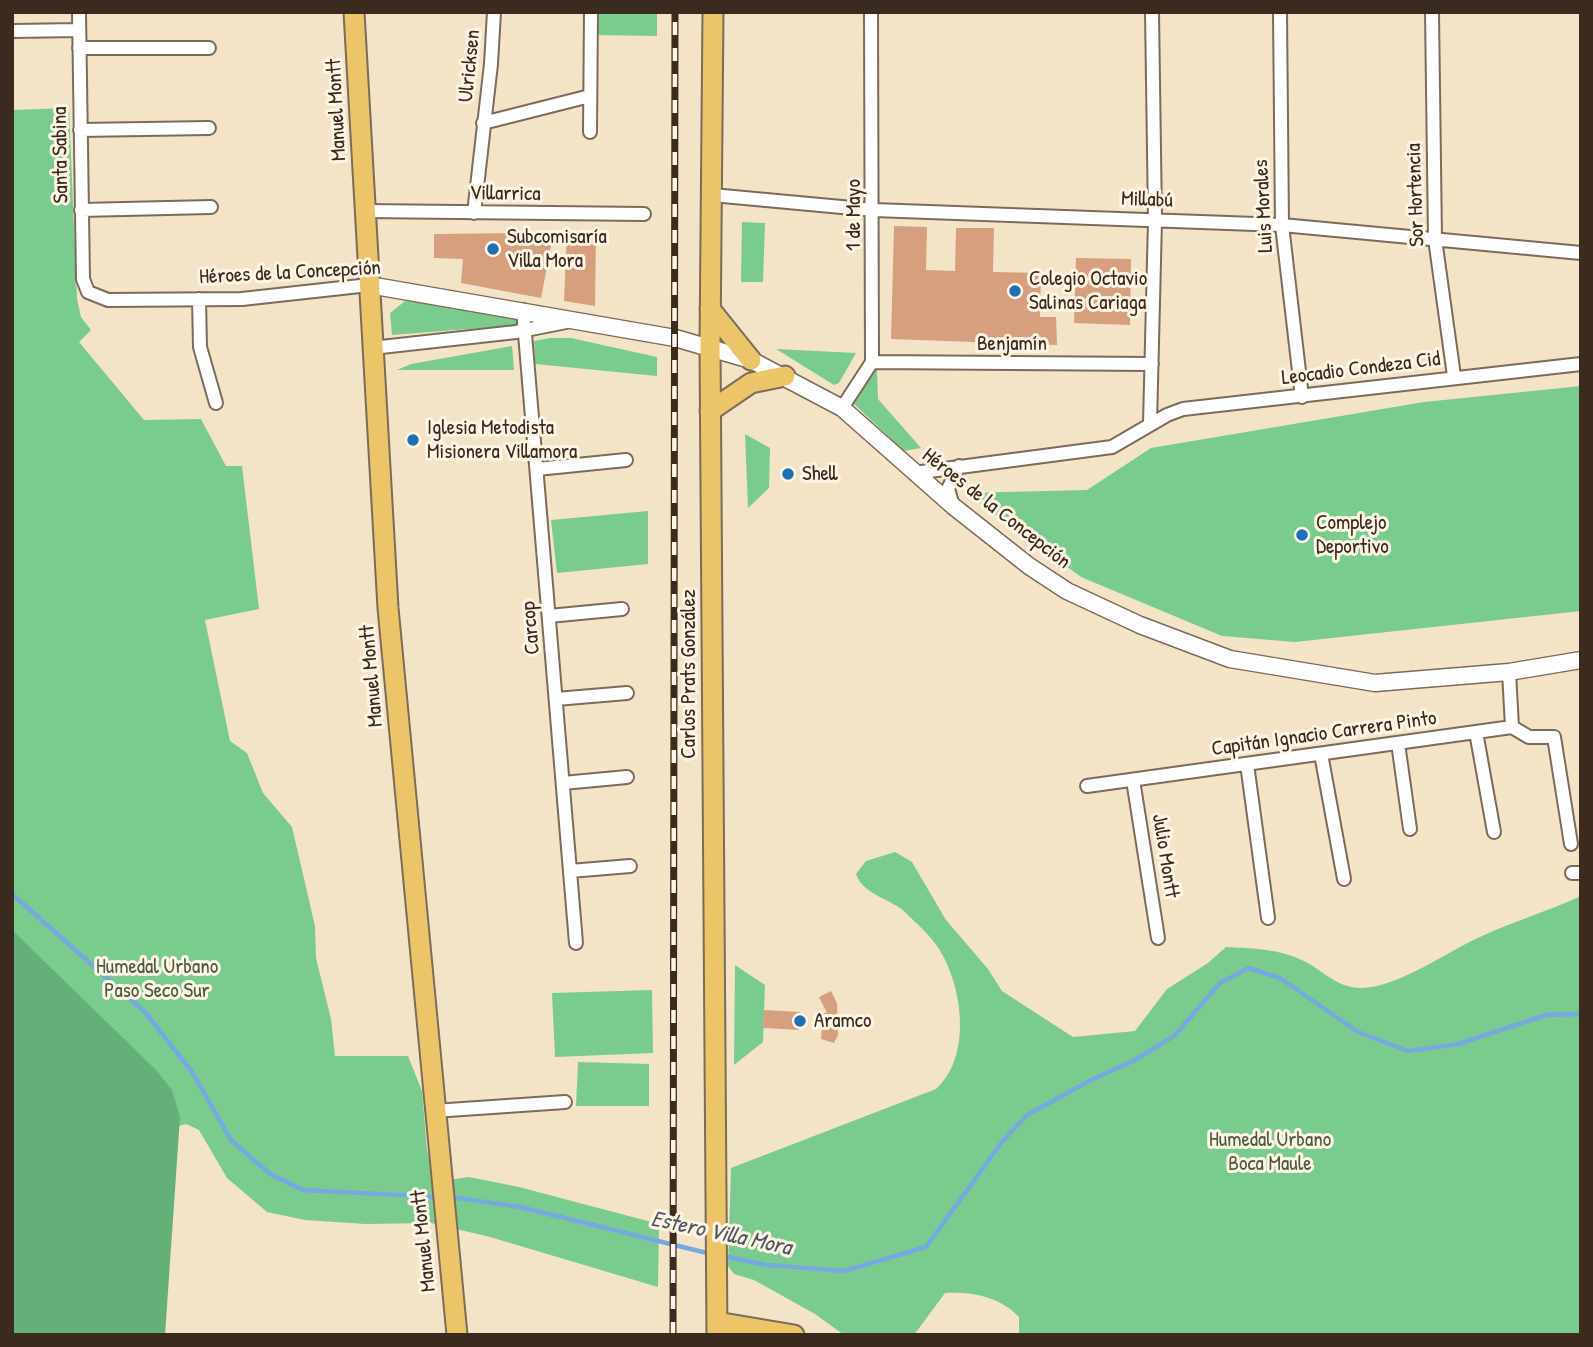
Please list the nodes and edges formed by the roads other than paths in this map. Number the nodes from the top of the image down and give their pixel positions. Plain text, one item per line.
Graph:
1 (79, 12) edge
2 (354, 12) edge
3 (494, 12) edge
4 (591, 12) edge
5 (713, 12) edge
6 (872, 12) edge
7 (1152, 12) edge
8 (1280, 12) edge
9 (1432, 12) edge
10 (79, 30) junction
11 (12, 32) edge
12 (79, 48) junction
13 (209, 48) dead end
14 (590, 96) junction
15 (483, 123) junction
16 (209, 128) dead end
17 (80, 130) junction
18 (590, 132) dead end
19 (712, 195) junction
20 (211, 207) dead end
21 (81, 210) junction
22 (874, 210) junction
23 (365, 211) junction
24 (474, 213) junction
25 (644, 214) dead end
26 (1155, 220) junction
27 (1282, 225) junction
28 (1435, 239) junction
29 (1581, 253) edge
30 (369, 285) junction
31 (92, 295) joint
32 (199, 299) junction
33 (710, 309) junction
34 (523, 310) junction
35 (573, 320) junction
36 (526, 330) junction
37 (709, 346) junction
38 (372, 348) junction
39 (751, 360) junction
40 (872, 362) junction
41 (1581, 364) edge
42 (1152, 365) junction
43 (785, 376) junction
44 (1454, 376) junction
45 (1302, 397) junction
46 (216, 403) dead end
47 (842, 408) junction
48 (710, 411) junction
49 (1150, 424) junction
50 (626, 460) dead end
51 (959, 466) junction
52 (537, 469) junction
53 (914, 473) junction
54 (953, 506) junction
55 (622, 609) dead end
56 (549, 615) junction
57 (1581, 660) edge
58 (1509, 672) junction
59 (626, 693) dead end
60 (556, 699) junction
61 (1512, 727) junction
62 (1476, 732) junction
63 (1398, 743) junction
64 (1321, 754) junction
65 (1247, 764) junction
66 (627, 777) dead end
67 (1133, 780) junction
68 (563, 783) junction
69 (1087, 786) dead end
70 (1410, 829) dead end
71 (1494, 832) dead end
72 (1571, 844) dead end
73 (630, 866) dead end
74 (570, 871) junction
75 (1344, 879) dead end
76 (1268, 918) dead end
77 (1158, 938) dead end
78 (576, 943) dead end
79 (565, 1102) dead end
80 (435, 1111) junction
81 (717, 1328) edge
82 (457, 1335) edge
83 (794, 1335) edge

1 - 10 street, Santa Sabina
2 - 23 main road, Manuel Montt
3 - 15 street, Ulricksen
4 - 14 street
5 - 19 main road, Carlos Prats González
6 - 22 street, 1 de Mayo
7 - 26 street
8 - 27 street, Luis Morales
9 - 28 street, Sor Hortencia
10 - 11 street
10 - 12 street, Santa Sabina
12 - 13 street
12 - 17 street, Santa Sabina
14 - 15 street, Ulricksen
14 - 18 street
15 - 24 street, Ulricksen
16 - 17 street
17 - 21 street, Santa Sabina
19 - 22 street, Millabú
19 - 33 main road, Carlos Prats González
20 - 21 street
21 - 31 street, Santa Sabina
22 - 26 street, Millabú
22 - 40 street, 1 de Mayo
23 - 24 street, Villarrica
23 - 30 main road, Manuel Montt
24 - 25 street, Villarrica
26 - 27 street, Millabú
26 - 42 street
27 - 28 street, Millabú
27 - 45 street, Luis Morales
28 - 29 street, Millabú
28 - 44 street, Sor Hortencia
30 - 32 street, Héroes de la Concepción
30 - 34 street, Héroes de la Concepción
30 - 38 main road, Manuel Montt
31 - 32 street, Héroes de la Concepción
32 - 46 street
33 - 37 main road, Carlos Prats González
33 - 39 main road
34 - 35 street, Héroes de la Concepción
34 - 36 street, Carcop
35 - 36 street, Héroes de la Concepción
35 - 37 street, Héroes de la Concepción
36 - 38 street, Héroes de la Concepción
36 - 52 street, Carcop
37 - 39 street, Héroes de la Concepción
37 - 48 main road, Carlos Prats González
38 - 80 main road, Manuel Montt
39 - 43 street, Héroes de la Concepción
40 - 42 street, Benjamín
40 - 47 street
41 - 44 street, Leocadio Condeza Cid
42 - 49 street
43 - 47 street, Héroes de la Concepción
43 - 48 main road
44 - 45 street, Leocadio Condeza Cid
45 - 49 street, Leocadio Condeza Cid
47 - 53 street, Héroes de la Concepción
48 - 81 main road, Carlos Prats González
49 - 51 street, Leocadio Condeza Cid
50 - 52 street
51 - 53 street, Leocadio Condeza Cid
51 - 54 street
52 - 56 street, Carcop
53 - 54 street, Héroes de la Concepción
54 - 58 street, Héroes de la Concepción
55 - 56 street
56 - 60 street, Carcop
57 - 58 street, Héroes de la Concepción
58 - 61 street
59 - 60 street
60 - 68 street, Carcop
61 - 62 street, Capitán Ignacio Carrera Pinto
61 - 72 street
62 - 63 street, Capitán Ignacio Carrera Pinto
62 - 71 street
63 - 64 street, Capitán Ignacio Carrera Pinto
63 - 70 street
64 - 65 street, Capitán Ignacio Carrera Pinto
64 - 75 street
65 - 67 street, Capitán Ignacio Carrera Pinto
65 - 76 street
66 - 68 street
67 - 69 street, Capitán Ignacio Carrera Pinto
67 - 77 street, Julio Montt
68 - 74 street, Carcop
73 - 74 street
74 - 78 street, Carcop
79 - 80 street
80 - 82 main road, Manuel Montt
81 - 83 main road

